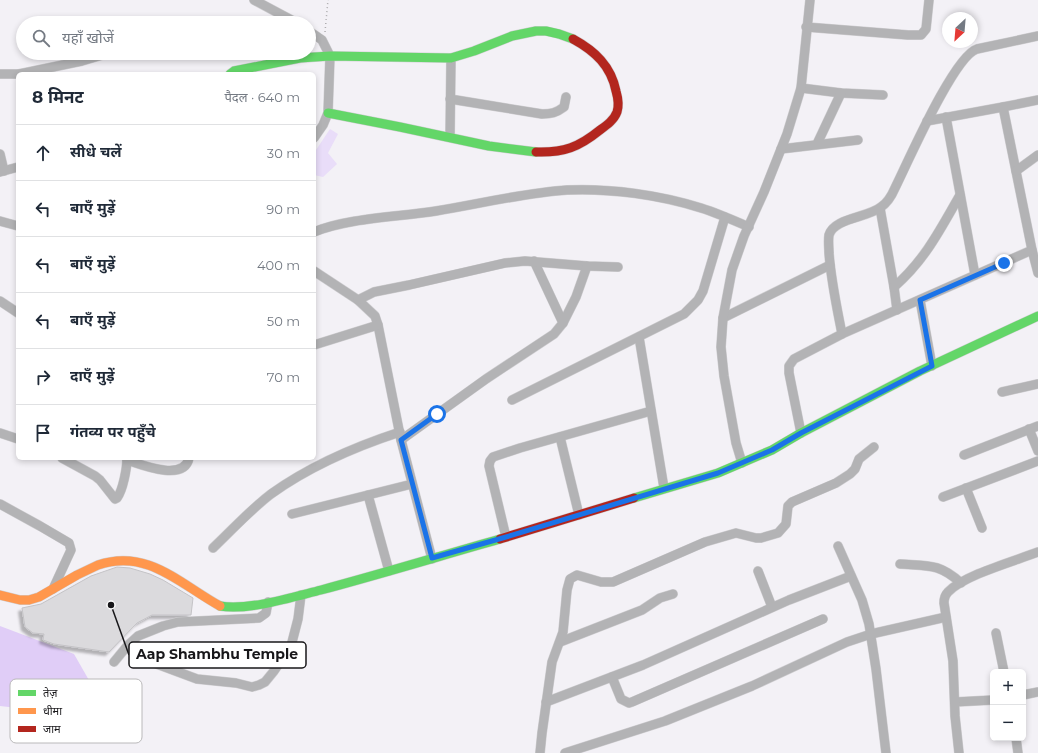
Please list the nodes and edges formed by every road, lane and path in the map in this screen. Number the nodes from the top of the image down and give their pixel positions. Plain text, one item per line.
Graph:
1 (254, 0) edge
2 (328, 0) edge
3 (810, 0) edge
4 (928, 0) edge
5 (284, 16) edge
6 (806, 27) junction
7 (316, 36) edge
8 (1038, 36) edge
9 (316, 38) edge
10 (330, 56) junction
11 (316, 57) edge
12 (451, 58) junction
13 (90, 60) edge
14 (291, 60) edge
15 (64, 70) edge
16 (41, 72) edge
17 (237, 72) edge
18 (0, 74) edge
19 (16, 74) edge
20 (801, 88) junction
21 (840, 93) junction
22 (883, 95) dead end
23 (566, 98) dead end
24 (450, 99) junction
25 (1038, 100) edge
26 (1003, 108) junction
27 (328, 113) junction
28 (946, 117) junction
29 (927, 121) junction
30 (316, 135) edge
31 (450, 137) junction
32 (858, 140) dead end
33 (817, 144) junction
34 (781, 148) junction
35 (0, 154) edge
36 (1038, 155) edge
37 (16, 168) edge
38 (2, 171) edge
39 (1016, 171) junction
40 (960, 195) junction
41 (880, 208) junction
42 (725, 217) junction
43 (0, 221) edge
44 (16, 225) edge
45 (749, 227) junction
46 (316, 231) edge
47 (1032, 250) junction
48 (534, 261) junction
49 (830, 265) junction
50 (587, 266) junction
51 (618, 267) dead end
52 (316, 272) edge
53 (1038, 273) edge
54 (976, 275) junction
55 (894, 287) junction
56 (358, 300) junction
57 (920, 300) junction
58 (0, 301) edge
59 (897, 310) junction
60 (16, 312) edge
61 (1038, 316) edge
62 (723, 318) junction
63 (563, 323) junction
64 (378, 325) junction
65 (842, 334) junction
66 (639, 337) junction
67 (316, 344) edge
68 (932, 366) junction
69 (1038, 384) edge
70 (1002, 392) dead end
71 (512, 400) dead end
72 (651, 411) junction
73 (1034, 427) edge
74 (0, 433) edge
75 (801, 433) junction
76 (400, 436) junction
77 (560, 437) junction
78 (16, 438) edge
79 (874, 447) dead end
80 (1038, 451) edge
81 (964, 456) dead end
82 (66, 460) edge
83 (127, 460) edge
84 (130, 460) edge
85 (189, 460) edge
86 (1038, 461) edge
87 (742, 463) junction
88 (412, 484) junction
89 (664, 488) junction
90 (966, 488) junction
91 (368, 495) junction
92 (943, 497) dead end
93 (0, 504) edge
94 (292, 514) dead end
95 (579, 515) junction
96 (982, 528) dead end
97 (506, 537) junction
98 (838, 546) dead end
99 (214, 548) dead end
100 (1038, 552) edge
101 (432, 558) junction
102 (900, 564) dead end
103 (389, 571) junction
104 (758, 571) dead end
105 (851, 576) junction
106 (962, 583) junction
107 (53, 589) junction
108 (673, 594) dead end
109 (0, 595) edge
110 (301, 595) junction
111 (268, 602) junction
112 (772, 607) junction
113 (946, 617) junction
114 (823, 619) dead end
115 (996, 633) dead end
116 (871, 634) junction
117 (560, 642) junction
118 (138, 657) dead end
119 (114, 662) dead end
120 (1003, 669) edge
121 (612, 677) junction
122 (1038, 692) edge
123 (1026, 694) edge
124 (990, 700) edge
125 (546, 702) junction
126 (955, 702) junction
127 (1016, 741) edge
128 (540, 753) edge
129 (565, 753) edge
130 (886, 753) edge
131 (959, 753) edge
132 (1018, 753) edge

1 - 5 street
2 - 7 path
3 - 6 street
4 - 6 street
6 - 20 street
8 - 29 street
9 - 10 street
10 - 11 street
10 - 12 street
10 - 27 street
12 - 24 street
12 - 31 street
13 - 15 street
14 - 17 street
15 - 16 street
18 - 19 street
20 - 21 street
20 - 34 street
21 - 22 street
21 - 33 street
23 - 24 street
24 - 31 street
25 - 26 street
26 - 28 street
26 - 39 street
27 - 30 street
27 - 31 street
28 - 29 street
28 - 40 street
29 - 41 street
32 - 33 street
33 - 34 street
34 - 45 street
35 - 38 street
36 - 39 street
37 - 38 street
39 - 47 street
40 - 54 street
40 - 55 street
41 - 49 street
41 - 55 street
42 - 45 street
42 - 46 street
42 - 66 street
43 - 44 street
45 - 62 street
47 - 53 street
47 - 54 street
48 - 50 street
48 - 56 street
48 - 63 street
49 - 62 street
49 - 65 street
50 - 51 street
50 - 63 street
52 - 56 street
54 - 57 street
55 - 59 street
56 - 64 street
57 - 59 street
57 - 68 street
58 - 60 street
59 - 65 street
61 - 68 street
62 - 87 street
63 - 76 street
64 - 67 street
64 - 76 street
65 - 75 street
66 - 71 street
66 - 72 street
68 - 75 street
69 - 70 street
72 - 77 street
72 - 89 street
73 - 80 street
73 - 81 street
74 - 78 street
75 - 87 street
76 - 88 street
76 - 99 street
77 - 95 street
77 - 97 street
79 - 117 street
82 - 83 street
84 - 85 street
86 - 90 street
87 - 89 street
88 - 91 street
88 - 101 street
89 - 95 street
90 - 92 street
90 - 96 street
91 - 94 street
91 - 103 street
93 - 107 street
95 - 97 street
97 - 101 street
98 - 105 street
100 - 106 street
101 - 103 street
102 - 106 street
103 - 110 street
104 - 112 street
105 - 112 street
105 - 116 street
106 - 113 street
107 - 109 street
107 - 111 street
108 - 117 street
110 - 111 street
110 - 118 street
111 - 119 street
112 - 121 street
113 - 116 street
113 - 126 street
114 - 121 street
115 - 120 street
116 - 129 street
116 - 130 street
117 - 125 street
121 - 125 street
122 - 123 street
124 - 126 street
125 - 128 street
126 - 131 street
127 - 132 street

